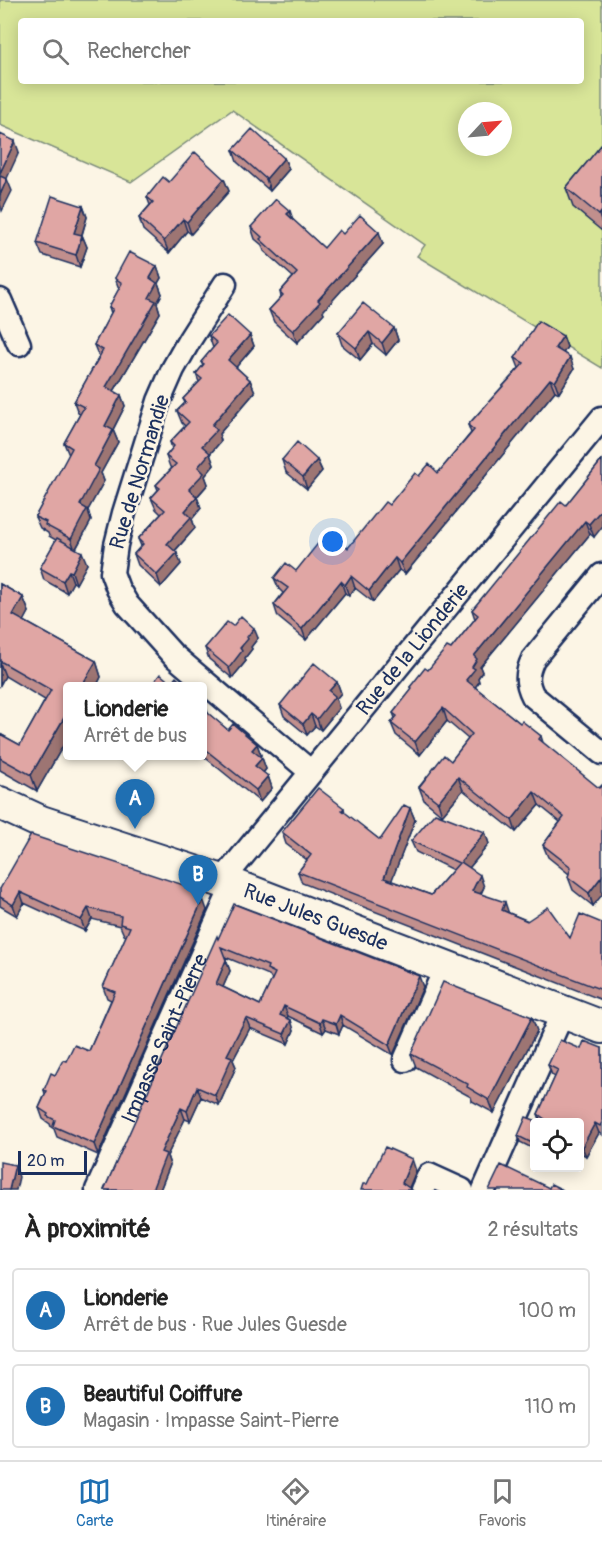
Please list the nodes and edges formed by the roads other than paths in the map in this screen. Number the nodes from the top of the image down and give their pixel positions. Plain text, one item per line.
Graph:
1 (225, 284) dead end
2 (0, 300) edge
3 (19, 345) dead end
4 (602, 418) edge
5 (602, 575) edge
6 (203, 682) edge
7 (207, 685) edge
8 (602, 753) edge
9 (310, 772) junction
10 (0, 803) edge
11 (227, 883) junction
12 (446, 968) junction
13 (563, 1012) junction
14 (602, 1027) edge
15 (405, 1060) dead end
16 (96, 1190) edge
17 (422, 1190) edge
18 (462, 1190) edge
19 (484, 1190) edge

1 - 6 street, Rue de Normandie
2 - 3 street
4 - 9 street, Rue de la Lionderie
5 - 8 street
7 - 9 street, Rue de Normandie
9 - 11 street, Rue de la Lionderie
10 - 11 main road, Rue Jules Guesde
11 - 12 main road, Rue Jules Guesde
11 - 16 street, Impasse Saint-Pierre
12 - 13 main road, Rue Jules Guesde
12 - 15 street
13 - 14 main road, Rue Jules Guesde
13 - 19 street
17 - 18 street

